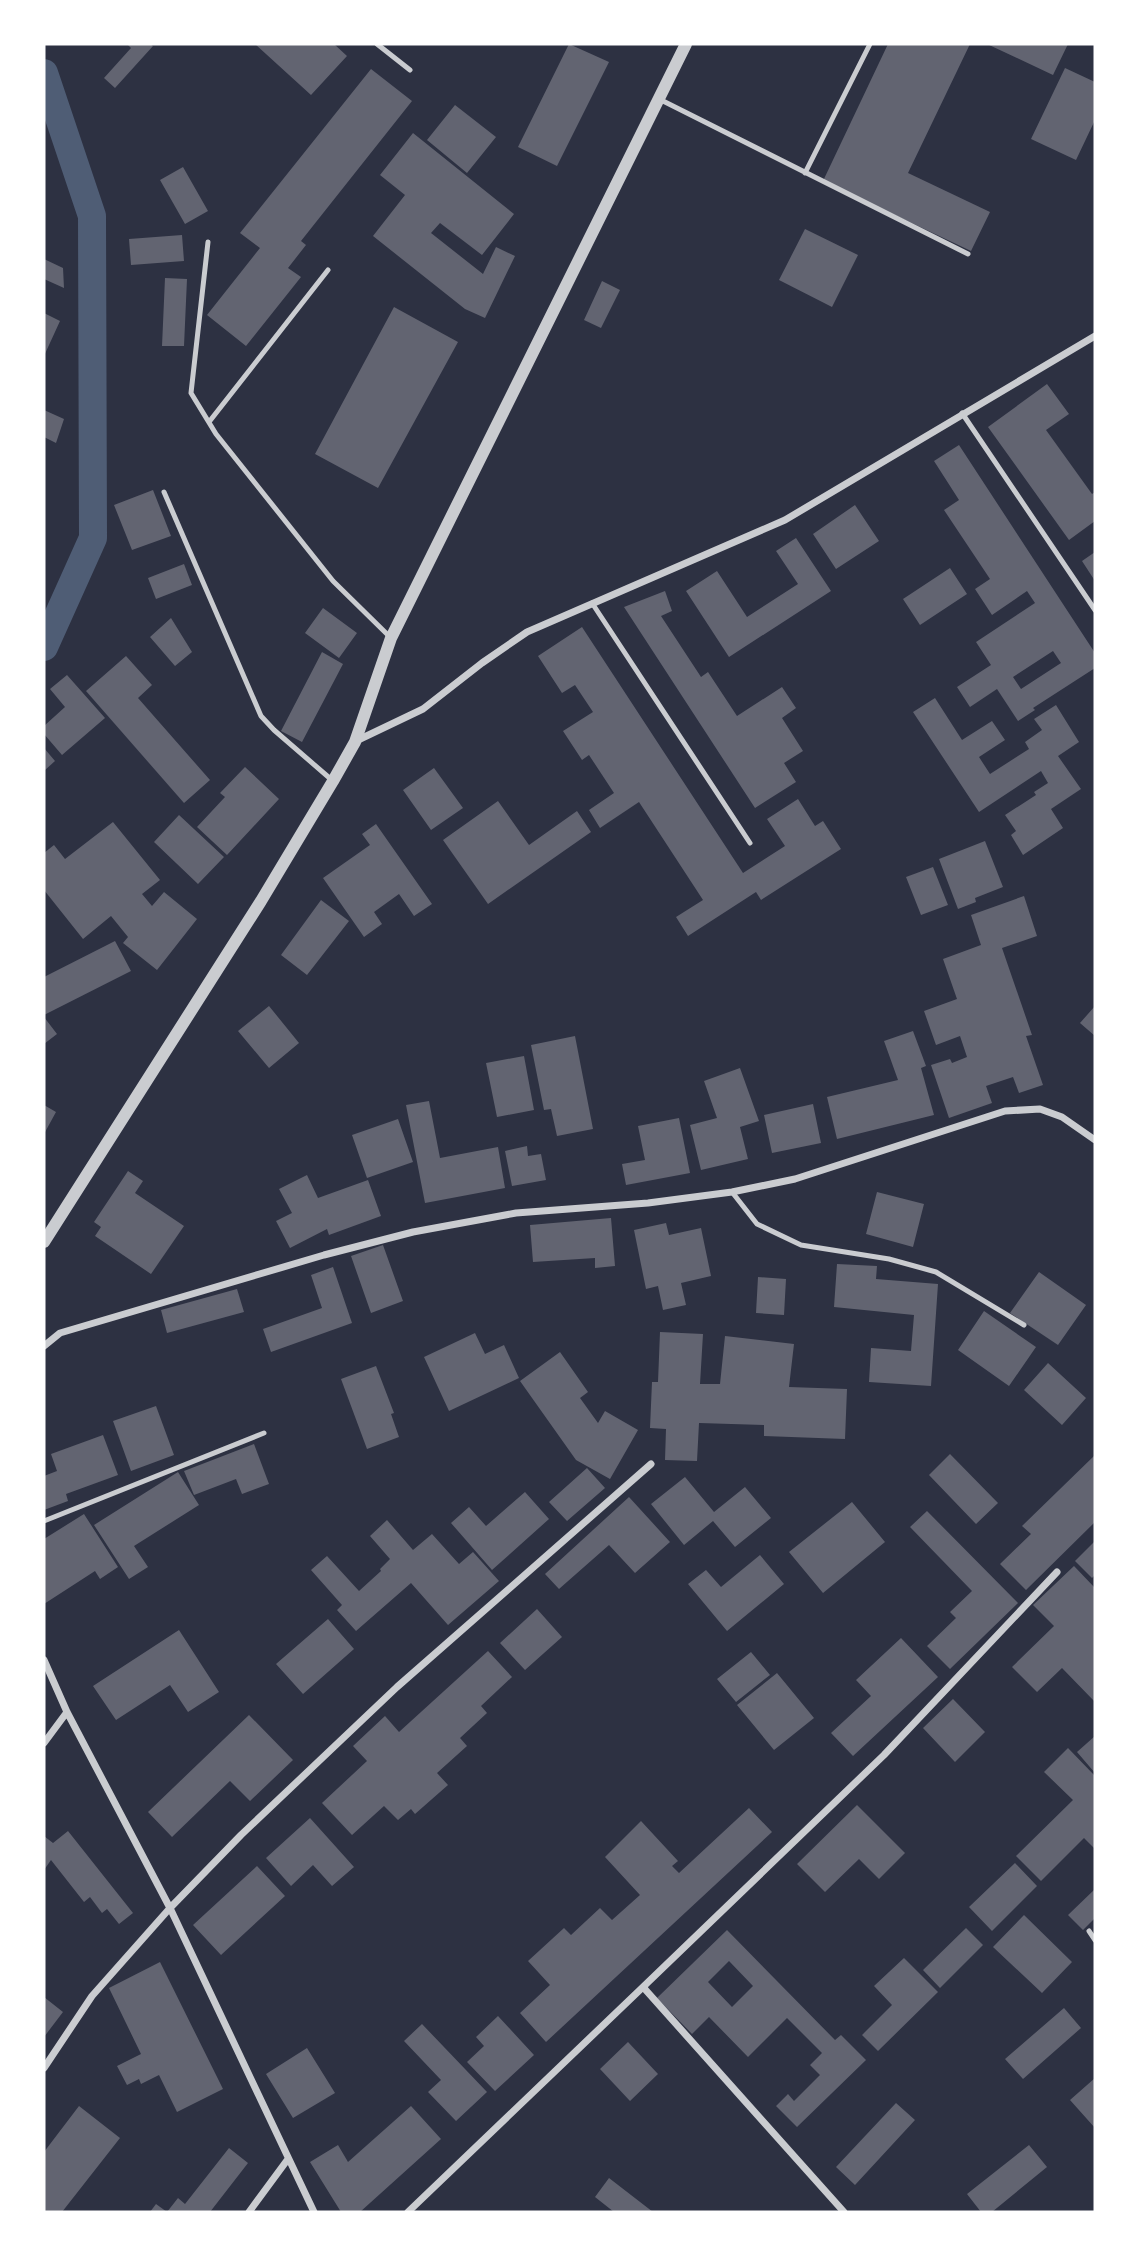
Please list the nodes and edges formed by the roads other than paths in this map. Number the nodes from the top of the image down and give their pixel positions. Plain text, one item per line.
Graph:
1 (377, 44) edge
2 (685, 44) edge
3 (870, 44) edge
4 (410, 71) dead end
5 (659, 99) junction
6 (805, 173) junction
7 (208, 242) dead end
8 (968, 254) dead end
9 (328, 270) dead end
10 (1095, 335) edge
11 (962, 413) junction
12 (209, 422) junction
13 (164, 492) dead end
14 (592, 603) junction
15 (1095, 610) edge
16 (391, 638) junction
17 (355, 742) junction
18 (333, 781) junction
19 (750, 843) dead end
20 (1095, 1140) edge
21 (732, 1192) junction
22 (44, 1242) edge
23 (1024, 1325) dead end
24 (44, 1346) edge
25 (264, 1433) dead end
26 (651, 1464) dead end
27 (44, 1521) edge
28 (1057, 1572) dead end
29 (44, 1660) edge
30 (67, 1712) junction
31 (44, 1743) edge
32 (170, 1908) junction
33 (1089, 1931) dead end
34 (1095, 1940) edge
35 (643, 1987) junction
36 (44, 2068) edge
37 (288, 2159) junction
38 (249, 2212) edge
39 (314, 2212) edge
40 (408, 2212) edge
41 (844, 2212) edge

1 - 4 lane
2 - 5 street
3 - 6 lane
5 - 6 lane
5 - 16 street
6 - 8 lane
7 - 12 lane
9 - 12 lane
10 - 11 street
11 - 14 street
11 - 15 lane
12 - 16 lane
13 - 18 lane
14 - 17 street
14 - 19 lane
16 - 17 street
17 - 18 street
18 - 22 street
20 - 21 street
21 - 23 lane
21 - 24 street
25 - 27 lane
26 - 32 street
28 - 35 street
29 - 30 street
30 - 31 street
30 - 32 street
32 - 36 street
32 - 37 street
33 - 34 lane
35 - 40 street
35 - 41 street
37 - 38 street
37 - 39 street

